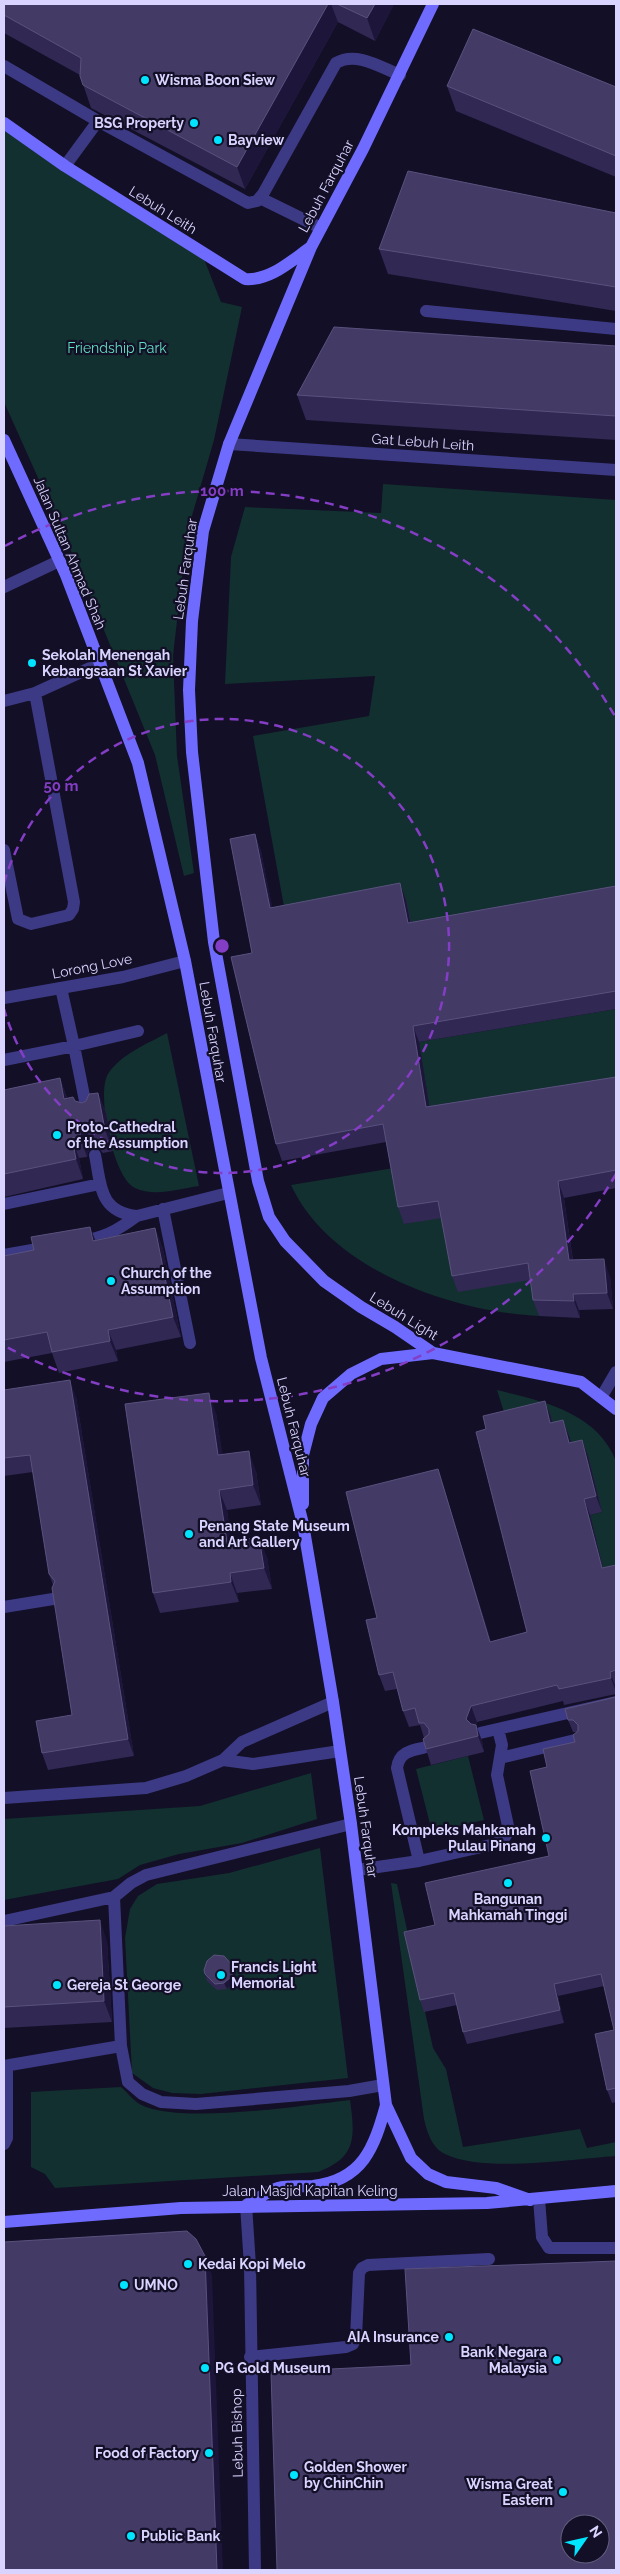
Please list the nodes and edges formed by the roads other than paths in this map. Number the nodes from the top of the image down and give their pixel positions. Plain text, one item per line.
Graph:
1 (433, 4) edge
2 (4, 66) edge
3 (400, 75) junction
4 (98, 121) junction
5 (4, 123) edge
6 (65, 166) junction
7 (260, 198) junction
8 (321, 228) junction
9 (311, 247) junction
10 (426, 311) dead end
11 (616, 330) edge
12 (4, 440) edge
13 (228, 444) junction
14 (616, 470) edge
15 (59, 561) junction
16 (4, 587) edge
17 (101, 664) junction
18 (35, 693) junction
19 (4, 702) edge
20 (138, 763) joint
21 (4, 850) edge
22 (185, 961) junction
23 (61, 988) junction
24 (4, 998) edge
25 (138, 1032) dead end
26 (74, 1046) junction
27 (4, 1060) edge
28 (88, 1116) edge
29 (96, 1155) edge
30 (258, 1181) joint
31 (100, 1184) junction
32 (228, 1193) junction
33 (4, 1204) edge
34 (162, 1209) junction
35 (137, 1216) junction
36 (4, 1255) edge
37 (190, 1343) dead end
38 (433, 1353) junction
39 (616, 1372) edge
40 (602, 1396) junction
41 (616, 1408) edge
42 (303, 1524) junction
43 (53, 1599) edge
44 (4, 1606) edge
45 (334, 1702) junction
46 (616, 1702) edge
47 (498, 1729) junction
48 (480, 1733) dead end
49 (575, 1740) edge
50 (427, 1747) edge
51 (340, 1751) junction
52 (500, 1758) junction
53 (223, 1760) junction
54 (4, 1798) edge
55 (351, 1824) junction
56 (419, 1862) junction
57 (357, 1870) junction
58 (114, 1897) junction
59 (4, 1921) edge
60 (121, 2046) junction
61 (6, 2066) edge
62 (383, 2085) junction
63 (386, 2105) junction
64 (6, 2115) edge
65 (4, 2144) edge
66 (616, 2191) edge
67 (534, 2199) junction
68 (246, 2205) junction
69 (4, 2222) edge
70 (616, 2248) edge
71 (490, 2259) dead end
72 (250, 2357) junction
73 (255, 2570) edge

1 - 3 main road, Lebuh Farquhar
2 - 4 street
3 - 7 street
3 - 8 main road, Lebuh Farquhar
4 - 6 street
4 - 7 street
5 - 6 main road, Lebuh Leith
6 - 9 main road, Lebuh Leith
7 - 8 street
8 - 9 main road, Lebuh Farquhar
9 - 13 main road, Lebuh Farquhar
10 - 11 street
12 - 15 main road, Jalan Sultan Ahmad Shah
13 - 14 street, Gat Lebuh Leith
13 - 30 main road, Lebuh Farquhar
15 - 16 street
15 - 17 main road, Jalan Sultan Ahmad Shah
17 - 18 street
17 - 20 main road, Jalan Sultan Ahmad Shah
18 - 19 street
18 - 21 street
20 - 22 main road, Lebuh Farquhar
22 - 23 street, Lorong Love
22 - 32 main road, Lebuh Farquhar
23 - 24 street, Lorong Love
23 - 26 street
25 - 26 street
26 - 27 street
26 - 28 street
29 - 31 street
30 - 38 main road, Lebuh Light
31 - 33 street
31 - 35 street
32 - 34 street
32 - 42 main road, Lebuh Farquhar
34 - 35 street
34 - 37 street
35 - 36 street
38 - 40 main road, Lebuh Light
38 - 42 main road
39 - 40 street
40 - 41 main road, Lebuh Light
42 - 45 main road, Lebuh Farquhar
43 - 44 street
45 - 51 main road, Lebuh Farquhar
45 - 53 street
46 - 47 street
47 - 48 street
47 - 52 street
49 - 52 street
50 - 56 street
51 - 53 street
51 - 55 main road, Lebuh Farquhar
52 - 56 street
53 - 54 street
55 - 57 main road, Lebuh Farquhar
55 - 58 street
56 - 57 street
57 - 62 main road, Lebuh Farquhar
58 - 59 street
58 - 60 street
60 - 61 street
60 - 62 street
61 - 64 street
62 - 63 main road, Lebuh Farquhar
63 - 67 main road, Lebuh Farquhar
63 - 68 main road, Lebuh Farquhar
64 - 65 street
66 - 67 main road, Jalan Masjid Kapitan Keling
67 - 68 main road, Jalan Masjid Kapitan Keling
67 - 70 street
68 - 69 main road, Jalan Masjid Kapitan Keling
68 - 72 street, Lebuh Bishop
71 - 72 street
72 - 73 street, Lebuh Bishop

